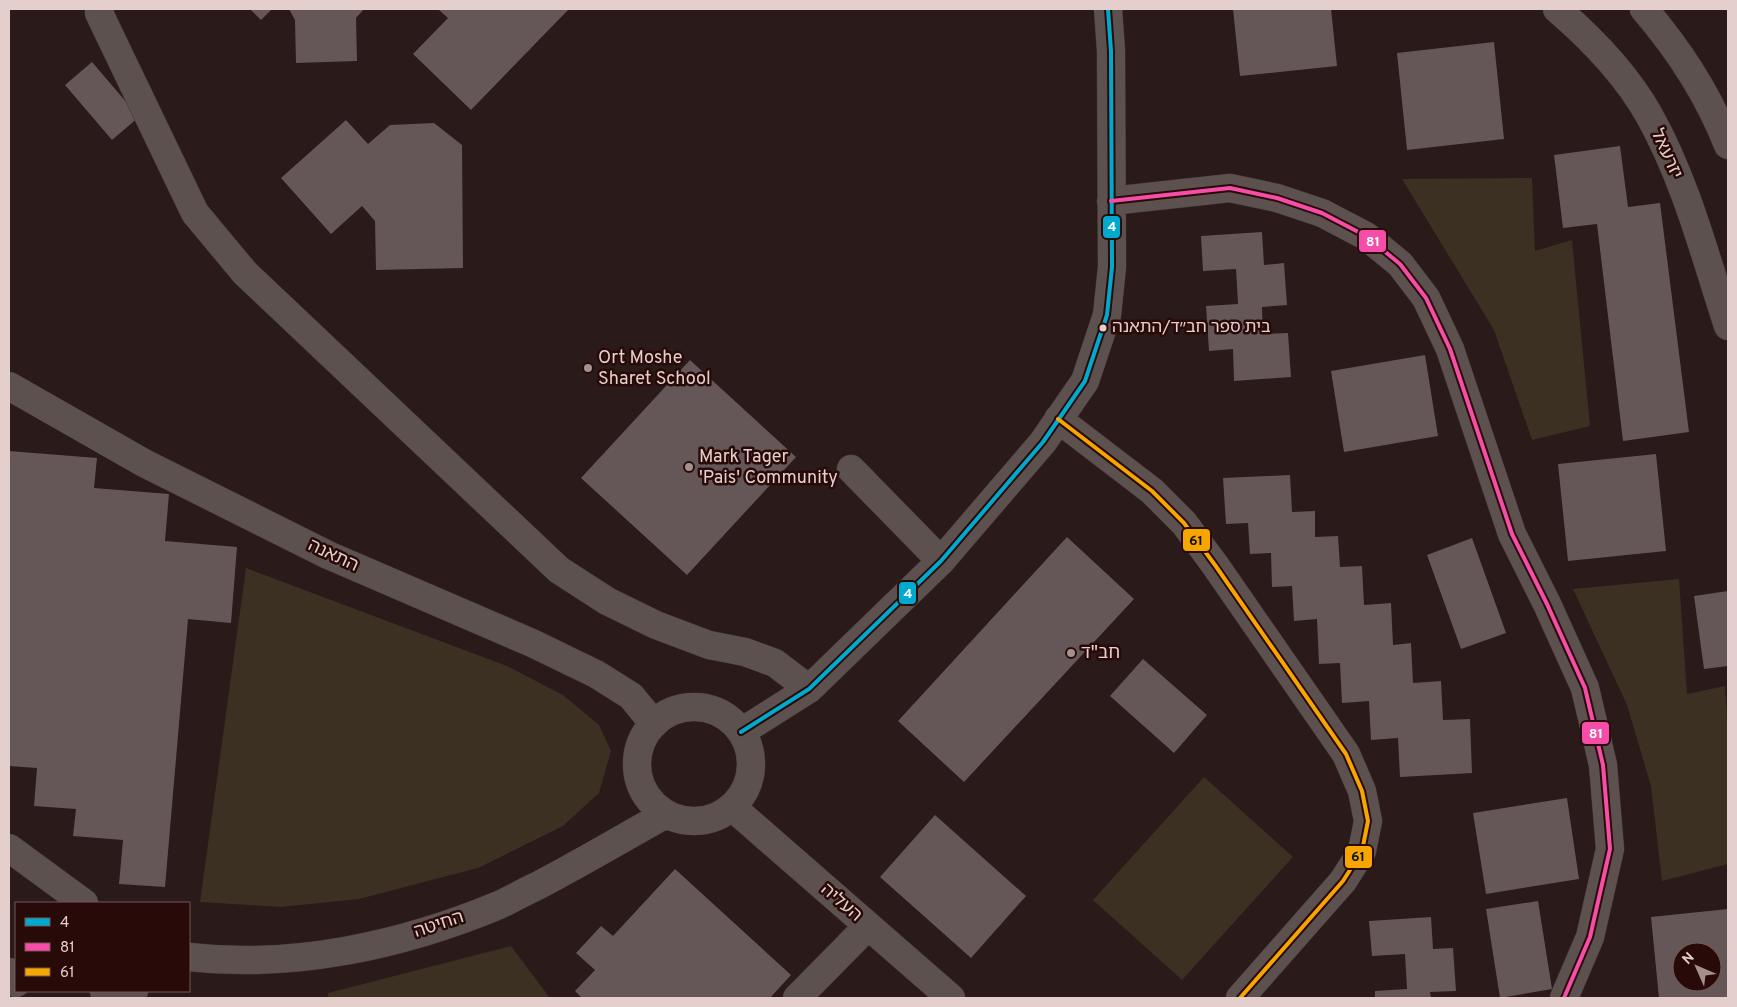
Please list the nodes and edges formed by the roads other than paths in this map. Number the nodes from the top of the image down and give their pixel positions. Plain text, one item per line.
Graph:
1 (100, 9) edge
2 (1108, 9) edge
3 (1121, 9) edge
4 (1557, 9) edge
5 (1644, 9) edge
6 (1111, 50) junction
7 (1728, 145) edge
8 (1111, 200) junction
9 (1728, 326) edge
10 (9, 386) edge
11 (1058, 419) junction
12 (851, 469) dead end
13 (941, 561) junction
14 (809, 689) junction
15 (654, 724) junction
16 (741, 732) junction
17 (732, 807) junction
18 (666, 814) junction
19 (9, 848) edge
20 (65, 894) edge
21 (82, 902) edge
22 (868, 926) junction
23 (190, 957) edge
24 (797, 998) edge
25 (951, 998) edge
26 (1240, 998) edge
27 (1564, 998) edge

1 - 14 street
2 - 6 street
3 - 6 street
4 - 9 street, יזרעאל
5 - 7 street
6 - 8 street
8 - 11 street
8 - 27 street
10 - 15 street, התאנה
11 - 13 street
11 - 26 street
12 - 13 street
13 - 14 street
14 - 16 street
15 - 16 street
15 - 18 street
16 - 17 street
17 - 18 street
17 - 22 street, העליה
18 - 23 street, החיטה
19 - 20 street
20 - 21 street
22 - 24 street
22 - 25 street, העליה

